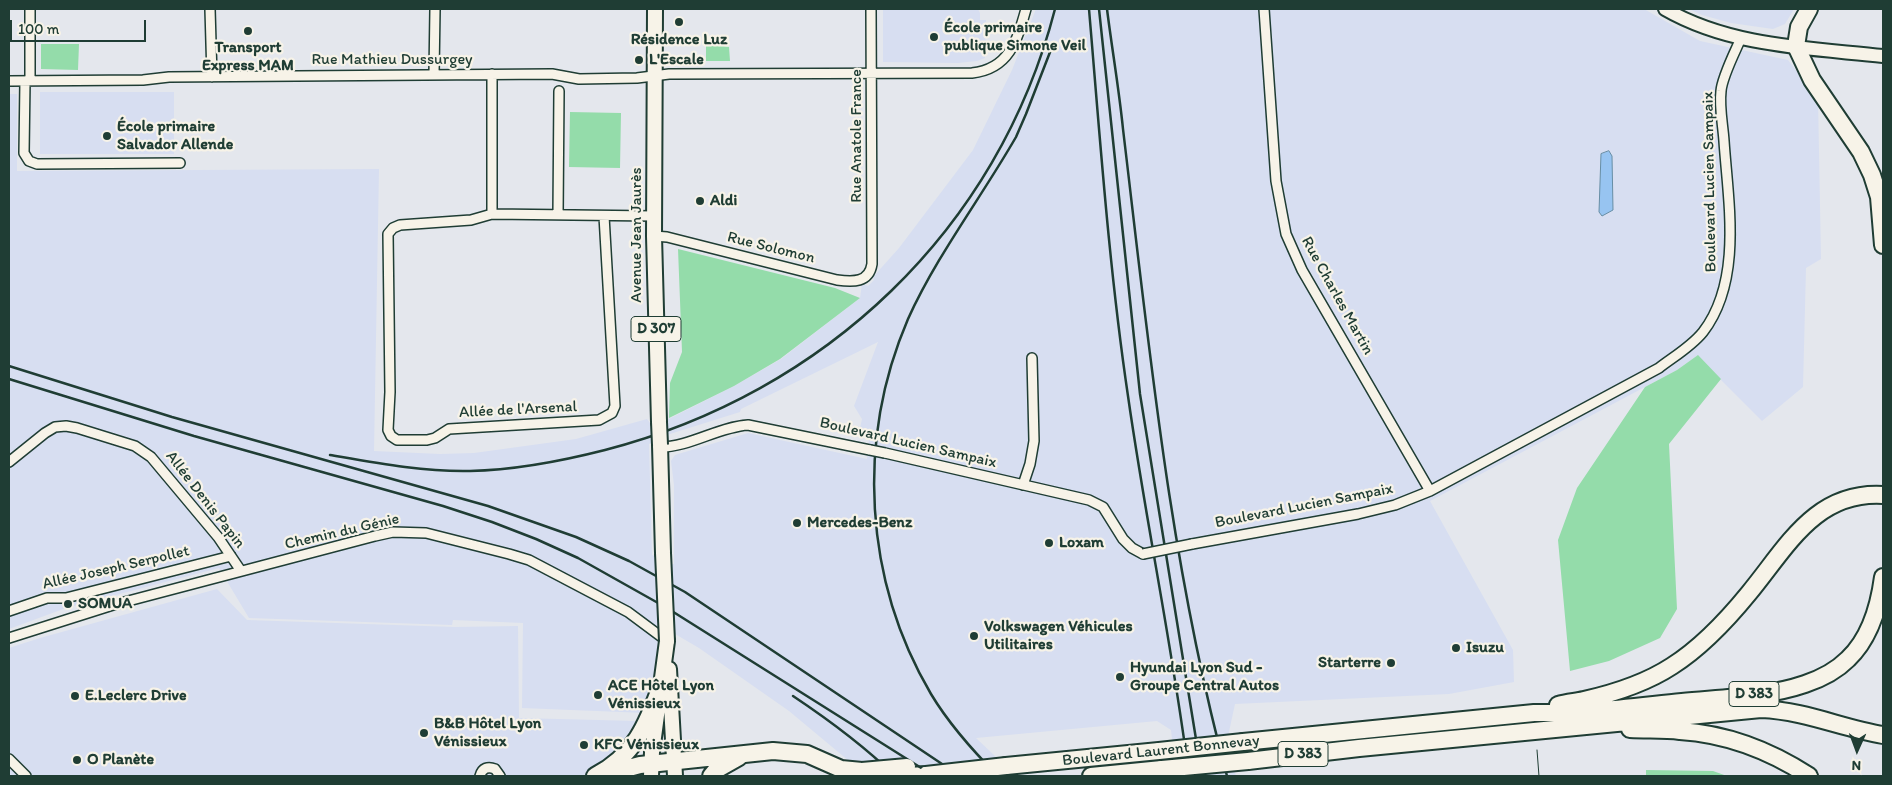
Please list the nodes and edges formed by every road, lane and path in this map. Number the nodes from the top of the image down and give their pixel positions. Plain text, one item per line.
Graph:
1 (30, 9) edge
2 (210, 9) edge
3 (435, 9) edge
4 (655, 9) edge
5 (871, 9) edge
6 (1026, 9) edge
7 (1264, 9) edge
8 (1666, 9) edge
9 (1809, 9) edge
10 (1741, 38) junction
11 (1796, 46) junction
12 (1883, 56) edge
13 (434, 74) junction
14 (492, 74) junction
15 (872, 74) junction
16 (655, 76) junction
17 (212, 77) junction
18 (9, 81) edge
19 (27, 81) junction
20 (559, 91) dead end
21 (180, 163) dead end
22 (492, 214) junction
23 (558, 216) junction
24 (604, 216) junction
25 (654, 216) junction
26 (654, 236) junction
27 (1883, 245) edge
28 (872, 264) joint
29 (1032, 358) dead end
30 (660, 446) junction
31 (9, 462) edge
32 (1023, 485) junction
33 (1430, 491) junction
34 (1883, 495) edge
35 (231, 556) junction
36 (241, 571) junction
37 (1883, 577) edge
38 (9, 611) edge
39 (9, 638) edge
40 (667, 641) junction
41 (661, 686) junction
42 (1534, 713) junction
43 (1581, 726) junction
44 (1883, 735) edge
45 (746, 753) junction
46 (9, 759) edge
47 (674, 769) edge
48 (651, 770) edge
49 (926, 774) junction
50 (1106, 775) edge
51 (26, 776) edge
52 (480, 776) edge
53 (500, 776) edge
54 (595, 776) edge
55 (608, 776) edge
56 (711, 776) edge
57 (908, 776) edge
58 (1091, 776) edge
59 (1809, 776) edge

1 - 19 street
2 - 17 street
3 - 13 street
4 - 16 main road, Avenue Jean Jaurès / D 307
5 - 15 street, Rue Anatole France
6 - 15 street, Rue Mathieu Dussurgey
7 - 33 street, Rue Charles Martin
8 - 10 main road
9 - 11 highway
10 - 11 main road
10 - 33 street, Boulevard Lucien Sampaix
11 - 12 main road
11 - 27 highway
13 - 14 street, Rue Mathieu Dussurgey
13 - 17 street, Rue Mathieu Dussurgey
14 - 16 street, Rue Mathieu Dussurgey
14 - 22 street
15 - 16 street, Rue Mathieu Dussurgey
15 - 28 street, Rue Anatole France
16 - 25 main road, Avenue Jean Jaurès / D 307
17 - 19 street, Rue Mathieu Dussurgey
18 - 19 street, Rue Mathieu Dussurgey
19 - 21 street
20 - 23 street
22 - 23 street, Allée de l'Arsenal
22 - 24 street, Allée de l'Arsenal
23 - 24 street, Allée de l'Arsenal
24 - 25 street, Allée de l'Arsenal
25 - 26 main road, Avenue Jean Jaurès / D 307
26 - 28 street, Rue Solomon
26 - 30 main road, Avenue Jean Jaurès / D 307, bridge
29 - 32 street
30 - 32 street, Boulevard Lucien Sampaix, bridge
30 - 40 main road, Avenue Jean Jaurès / D 307, bridge
31 - 35 street, Allée Denis Papin
32 - 33 street, Boulevard Lucien Sampaix, bridge
34 - 42 highway
35 - 36 street, Allée Denis Papin
35 - 38 street, Allée Joseph Serpollet
36 - 39 street, Chemin du Génie
36 - 40 street, Chemin du Génie
37 - 42 highway, D 383
40 - 41 main road, D 307
40 - 47 main road, D 307
41 - 48 main road, D 307
41 - 54 highway
42 - 49 highway, Boulevard Laurent Bonnevay / D 383, bridge
43 - 44 highway, D 383
43 - 50 highway, Boulevard Laurent Bonnevay / D 383, bridge
43 - 59 highway
45 - 47 highway
45 - 49 highway, bridge
45 - 56 highway
46 - 51 street
47 - 48 highway
48 - 55 highway
49 - 57 highway, Boulevard Laurent Bonnevay / D 383
50 - 58 highway, Boulevard Laurent Bonnevay / D 383
52 - 53 street

